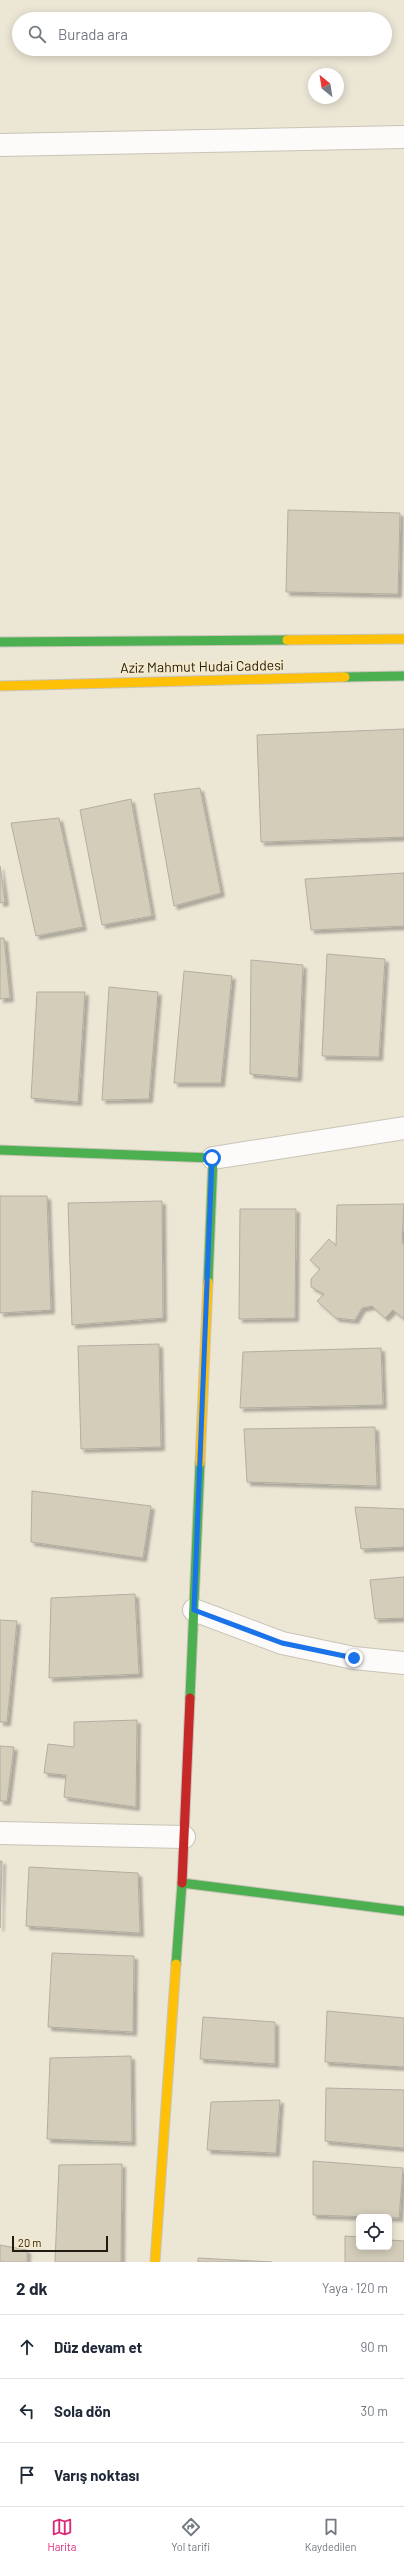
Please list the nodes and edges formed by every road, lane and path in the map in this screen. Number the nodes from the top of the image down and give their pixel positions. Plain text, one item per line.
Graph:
1 (404, 137) edge
2 (0, 145) edge
3 (404, 639) edge
4 (0, 642) edge
5 (404, 676) edge
6 (0, 686) edge
7 (404, 1128) edge
8 (0, 1150) edge
9 (212, 1158) junction
10 (194, 1610) junction
11 (404, 1664) edge
12 (0, 1833) edge
13 (184, 1837) junction
14 (182, 1883) junction
15 (404, 1911) edge
16 (155, 2262) edge

1 - 2 street
3 - 4 street, Aziz Mahmut Hudai Caddesi
5 - 6 street, Aziz Mahmut Hudai Caddesi
7 - 9 street
8 - 9 street
9 - 10 street
10 - 11 street
10 - 13 street
12 - 13 street
13 - 14 street
14 - 15 street
14 - 16 street

